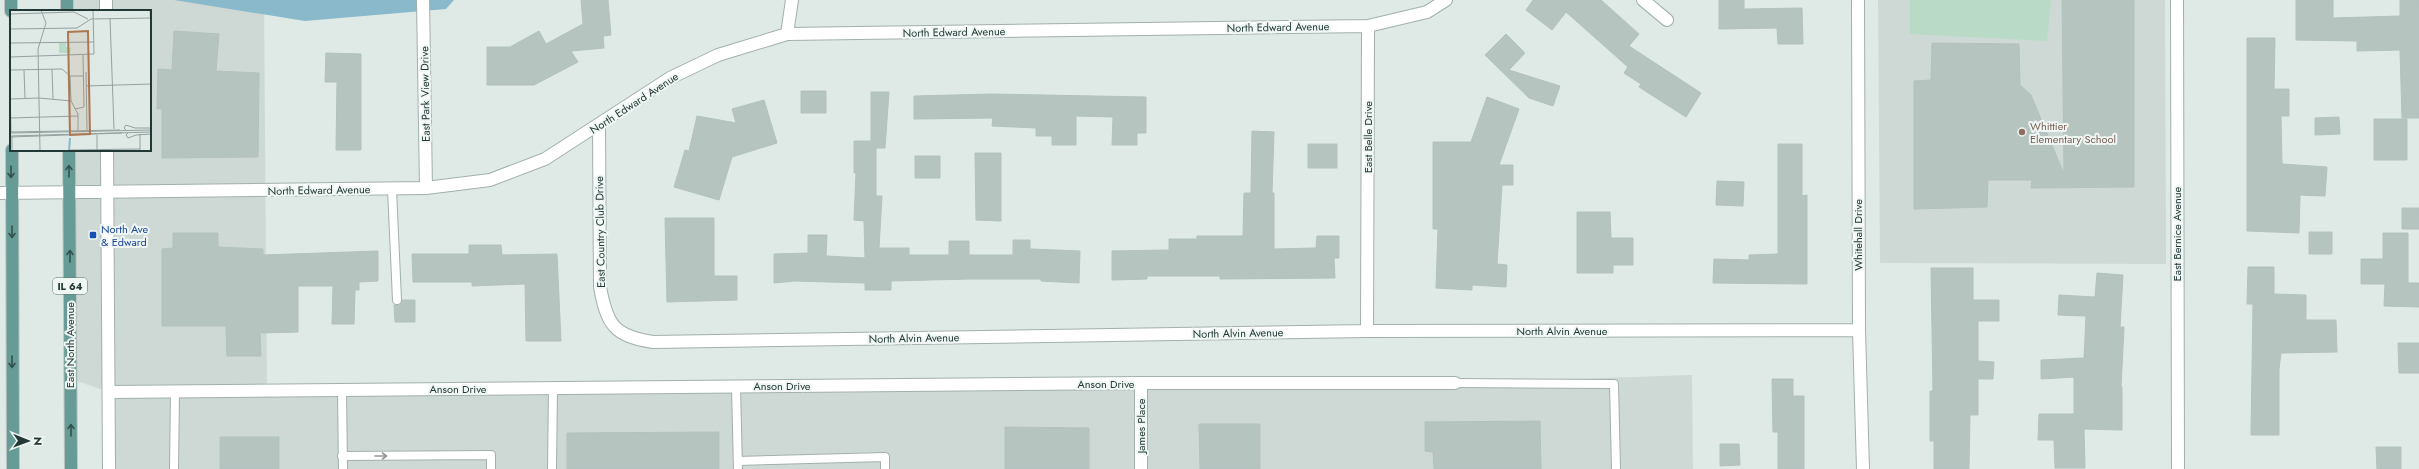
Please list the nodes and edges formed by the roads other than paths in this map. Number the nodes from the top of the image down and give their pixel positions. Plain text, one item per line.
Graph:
1 (11, 0) edge
2 (423, 0) edge
3 (792, 0) edge
4 (1446, 0) edge
5 (1643, 0) edge
6 (1858, 0) edge
7 (2177, 0) edge
8 (12, 10) edge
9 (1667, 20) dead end
10 (1368, 26) junction
11 (787, 34) junction
12 (599, 126) junction
13 (12, 151) edge
14 (69, 151) edge
15 (107, 151) edge
16 (426, 188) junction
17 (392, 189) junction
18 (107, 192) junction
19 (6, 193) edge
20 (70, 193) junction
21 (396, 300) dead end
22 (1858, 330) junction
23 (1367, 331) junction
24 (619, 332) joint
25 (1141, 383) junction
26 (1455, 383) joint
27 (736, 387) junction
28 (553, 388) junction
29 (342, 390) junction
30 (175, 391) junction
31 (109, 392) junction
32 (342, 456) junction
33 (738, 465) edge
34 (13, 469) edge
35 (71, 469) edge
36 (109, 469) edge
37 (174, 469) edge
38 (343, 469) edge
39 (491, 469) edge
40 (552, 469) edge
41 (884, 469) edge
42 (1141, 469) edge
43 (1616, 469) edge
44 (1863, 469) edge
45 (2178, 469) edge

1 - 8 main road
2 - 16 street, East Park View Drive
3 - 11 street
4 - 10 street
5 - 9 street
6 - 22 street, Whitehall Drive
7 - 45 street, East Bernice Avenue
10 - 11 street, North Edward Avenue
10 - 23 street, East Belle Drive
11 - 12 street, North Edward Avenue
12 - 16 street, North Edward Avenue
12 - 24 street, East Country Club Drive
13 -> 19 main road
20 -> 14 main road, East North Avenue / IL 64
15 - 18 street
16 - 17 street, North Edward Avenue
17 - 18 street, North Edward Avenue
17 - 21 lane
18 - 20 street, North Edward Avenue
18 - 31 street
19 - 20 street, North Edward Avenue
19 -> 34 main road
35 -> 20 main road, East North Avenue / IL 64
22 - 23 street, North Alvin Avenue
22 - 44 street, Whitehall Drive
23 - 24 street, North Alvin Avenue
25 - 26 street, Anson Drive
25 - 27 street, Anson Drive
25 - 42 street, James Place
26 - 43 lane
27 - 28 street, Anson Drive
27 - 33 lane
28 - 29 street, Anson Drive
28 - 40 lane
29 - 30 street, Anson Drive
29 - 32 lane
30 - 31 street, Anson Drive
30 - 37 lane
31 - 36 street
32 - 38 lane
32 -> 39 lane
33 - 41 lane

